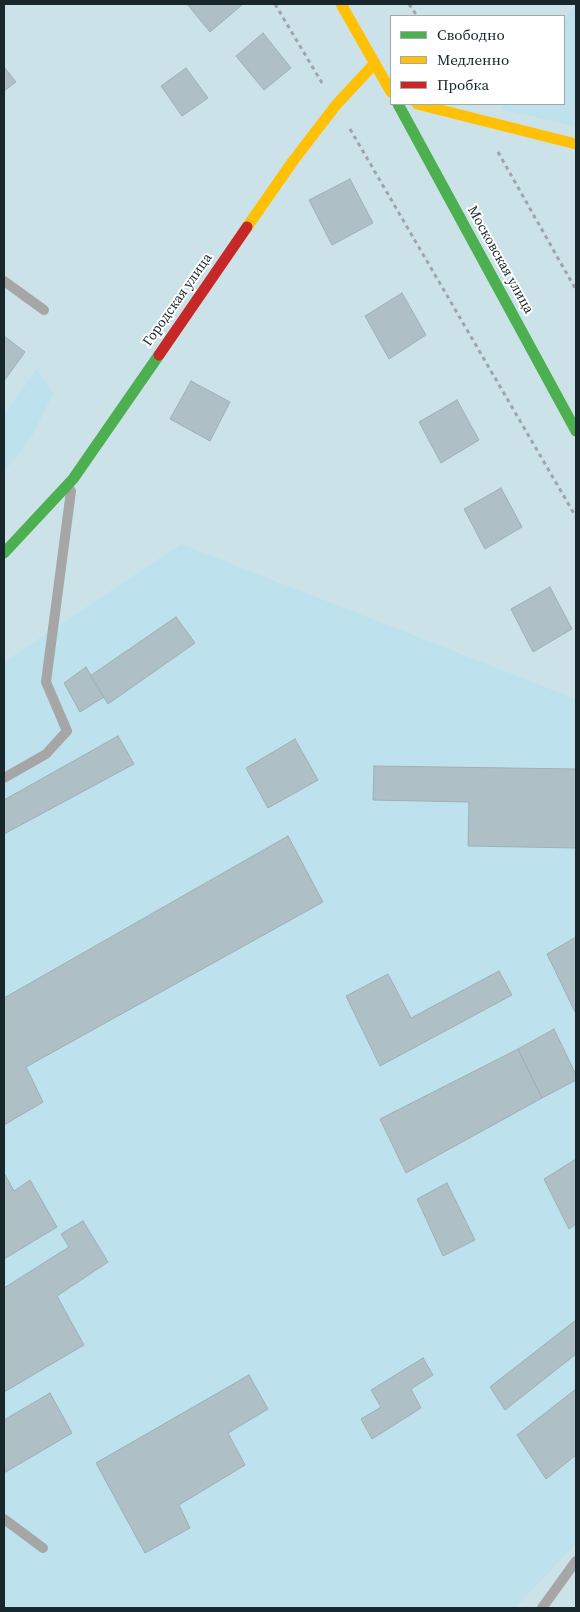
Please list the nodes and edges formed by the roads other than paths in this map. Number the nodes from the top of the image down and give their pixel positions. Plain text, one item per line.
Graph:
1 (342, 4) edge
2 (375, 63) junction
3 (390, 90) edge
4 (399, 105) edge
5 (421, 105) edge
6 (576, 144) edge
7 (4, 281) edge
8 (44, 310) dead end
9 (576, 431) edge
10 (72, 480) junction
11 (4, 553) edge
12 (4, 778) edge
13 (4, 1519) edge
14 (43, 1548) dead end
15 (576, 1561) edge
16 (542, 1608) edge

1 - 2 street
2 - 3 street
2 - 10 street, Городская улица
4 - 9 street, Московская улица
5 - 6 street
7 - 8 lane
10 - 11 street, Городская улица
10 - 12 lane
13 - 14 lane
15 - 16 lane

